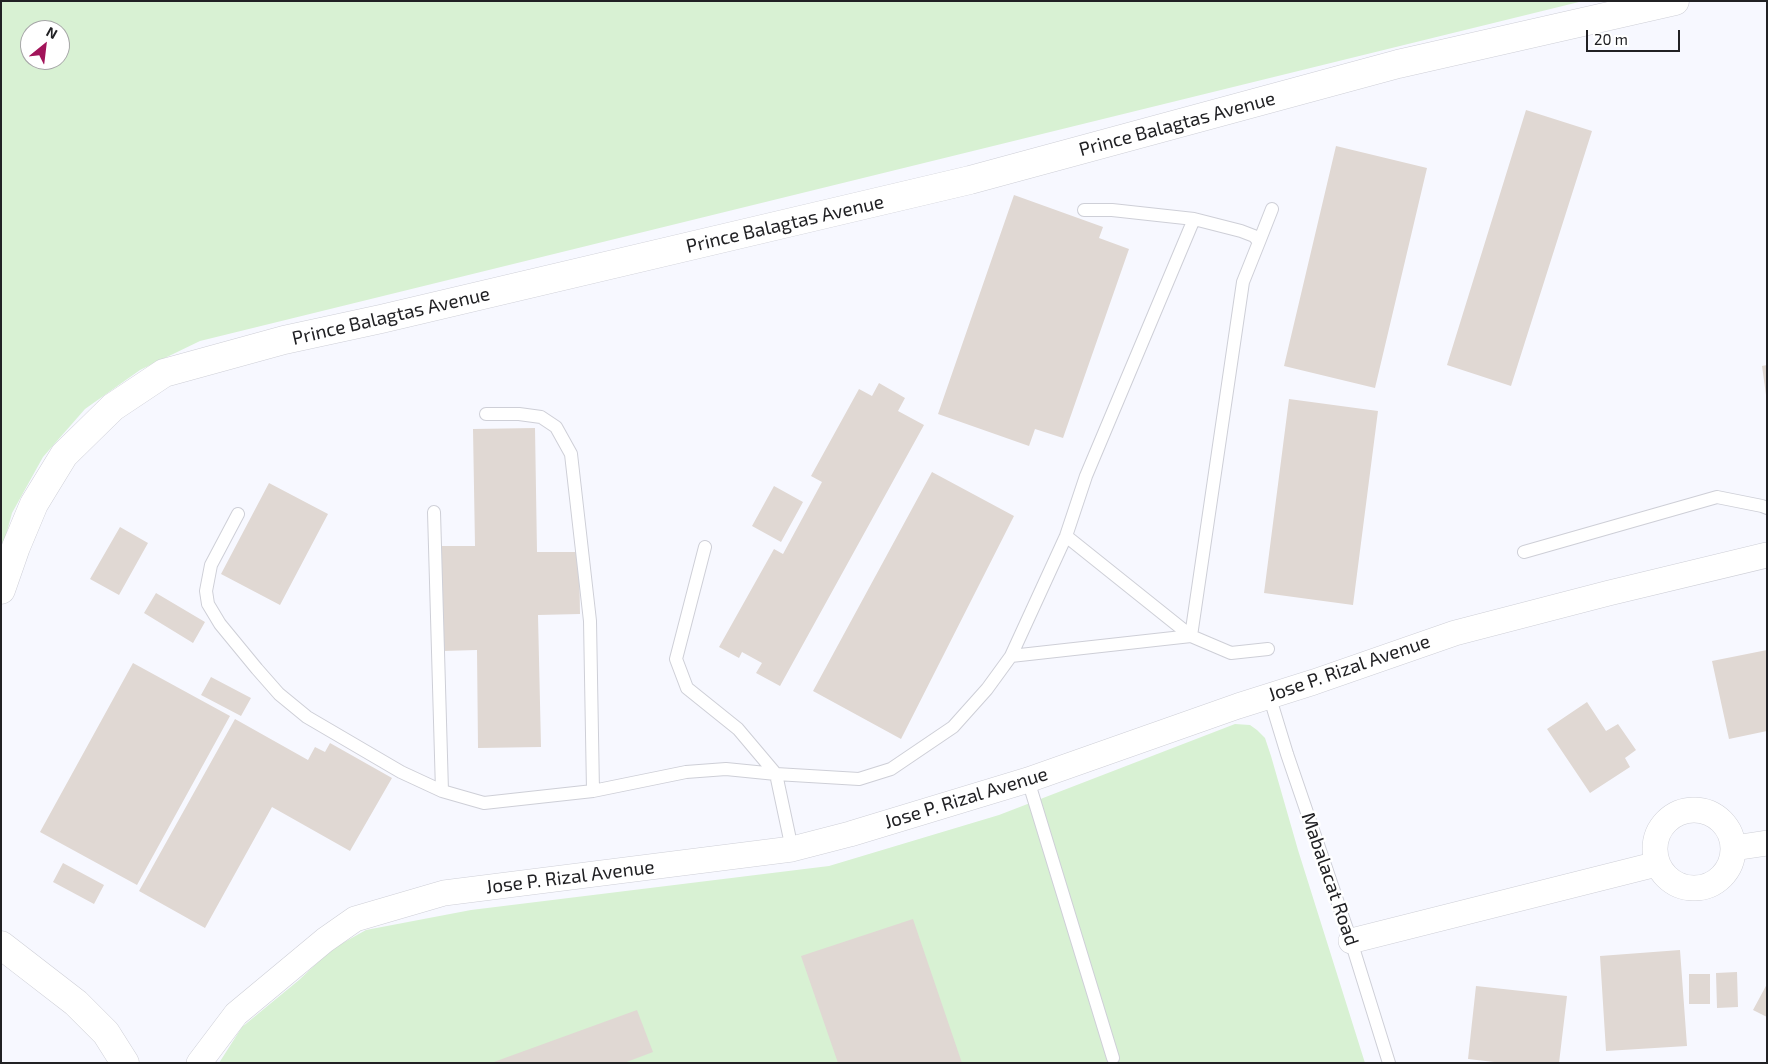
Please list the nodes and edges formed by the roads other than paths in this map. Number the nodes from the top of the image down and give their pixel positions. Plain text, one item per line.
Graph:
1 (1675, 1) edge
2 (1272, 209) dead end
3 (1084, 210) dead end
4 (1194, 219) junction
5 (1259, 242) junction
6 (486, 414) dead end
7 (1767, 508) edge
8 (434, 512) dead end
9 (238, 514) dead end
10 (1066, 536) junction
11 (705, 547) dead end
12 (1524, 552) dead end
13 (1767, 555) edge
14 (1, 590) edge
15 (1191, 636) junction
16 (1268, 649) dead end
17 (1010, 656) junction
18 (1269, 695) junction
19 (776, 774) junction
20 (1028, 780) junction
21 (442, 791) junction
22 (593, 791) junction
23 (1767, 843) edge
24 (1734, 848) junction
25 (792, 849) junction
26 (1657, 864) junction
27 (1351, 941) junction
28 (1, 945) edge
29 (1113, 1058) dead end
30 (125, 1063) edge
31 (199, 1063) edge
32 (1389, 1063) edge

1 - 14 main road, Prince Balagtas Avenue
2 - 5 lane
3 - 4 lane
4 - 5 lane
4 - 10 lane
5 - 15 lane
6 - 22 lane
7 - 12 lane
8 - 21 lane
9 - 21 lane
10 - 15 lane
10 - 17 lane
11 - 19 lane
13 - 18 street, Jose P. Rizal Avenue
15 - 16 lane
15 - 17 lane
17 - 19 lane
18 - 20 street, Jose P. Rizal Avenue
18 - 27 lane, Mabalacat Road
19 - 22 lane
19 - 25 lane
20 - 25 street, Jose P. Rizal Avenue
20 - 29 lane
21 - 22 lane
23 - 24 street
24 - 26 street
24 - 26 street
25 - 31 street, Jose P. Rizal Avenue
26 - 27 street
27 - 32 lane, Mabalacat Road
28 - 30 main road

